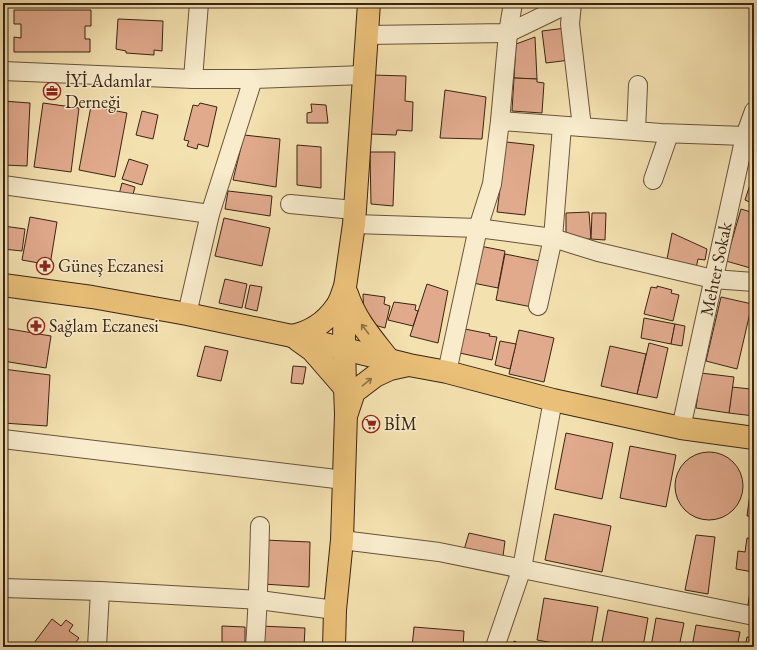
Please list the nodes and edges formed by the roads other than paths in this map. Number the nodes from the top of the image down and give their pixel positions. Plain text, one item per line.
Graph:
1 (199, 3) edge
2 (369, 3) edge
3 (513, 3) edge
4 (571, 3) edge
5 (508, 33) junction
6 (366, 35) junction
7 (3, 71) edge
8 (364, 76) junction
9 (192, 79) junction
10 (253, 79) junction
11 (638, 85) dead end
12 (754, 110) edge
13 (500, 121) junction
14 (562, 126) junction
15 (582, 128) junction
16 (636, 131) junction
17 (669, 134) junction
18 (749, 137) edge
19 (653, 180) dead end
20 (3, 184) edge
21 (290, 204) dead end
22 (210, 214) junction
23 (354, 217) junction
24 (478, 228) junction
25 (553, 238) junction
26 (713, 279) junction
27 (754, 282) edge
28 (3, 285) edge
29 (345, 287) junction
30 (538, 306) dead end
31 (187, 314) junction
32 (292, 336) junction
33 (344, 349) junction
34 (399, 362) junction
35 (447, 372) junction
36 (344, 388) junction
37 (553, 400) junction
38 (346, 414) junction
39 (681, 428) junction
40 (754, 438) edge
41 (3, 439) edge
42 (344, 480) junction
43 (260, 526) dead end
44 (342, 540) junction
45 (522, 568) junction
46 (3, 588) edge
47 (100, 591) junction
48 (259, 600) junction
49 (335, 610) junction
50 (754, 616) edge
51 (97, 647) edge
52 (256, 647) edge
53 (334, 647) edge
54 (495, 647) edge

1 - 9 street
2 - 6 main road
3 - 5 street
4 - 5 street
4 - 15 street
5 - 6 street
5 - 13 street
6 - 8 main road
7 - 9 street
8 - 10 street
8 - 23 main road
9 - 10 street
10 - 22 street
11 - 16 street
12 - 18 street, Mehter Sokak
13 - 14 street
13 - 24 street
14 - 15 street
14 - 25 street
15 - 16 street
16 - 17 street
17 - 18 street
17 - 19 street
18 - 26 street, Mehter Sokak
20 - 22 street
21 - 23 street
22 - 31 street
23 - 24 street
23 - 29 main road
24 - 25 street
24 - 35 street
25 - 26 street
25 - 30 street
26 - 27 street
26 - 39 street, Mehter Sokak
28 - 31 main road
29 - 32 main road
29 - 33 main road
34 -> 29 main road
31 - 32 main road
32 - 33 main road
32 - 36 main road
33 - 34 main road
33 - 36 main road
34 - 35 main road
38 -> 34 main road
35 - 37 main road
36 - 38 main road
37 - 39 main road
37 - 45 street
38 - 42 main road
39 - 40 main road
41 - 42 street
42 - 44 main road
43 - 48 street
44 - 45 street
44 - 49 main road
45 - 50 street
45 - 54 street
46 - 47 street
47 - 48 street
47 - 51 street
48 - 49 street
48 - 52 street
49 - 53 main road

